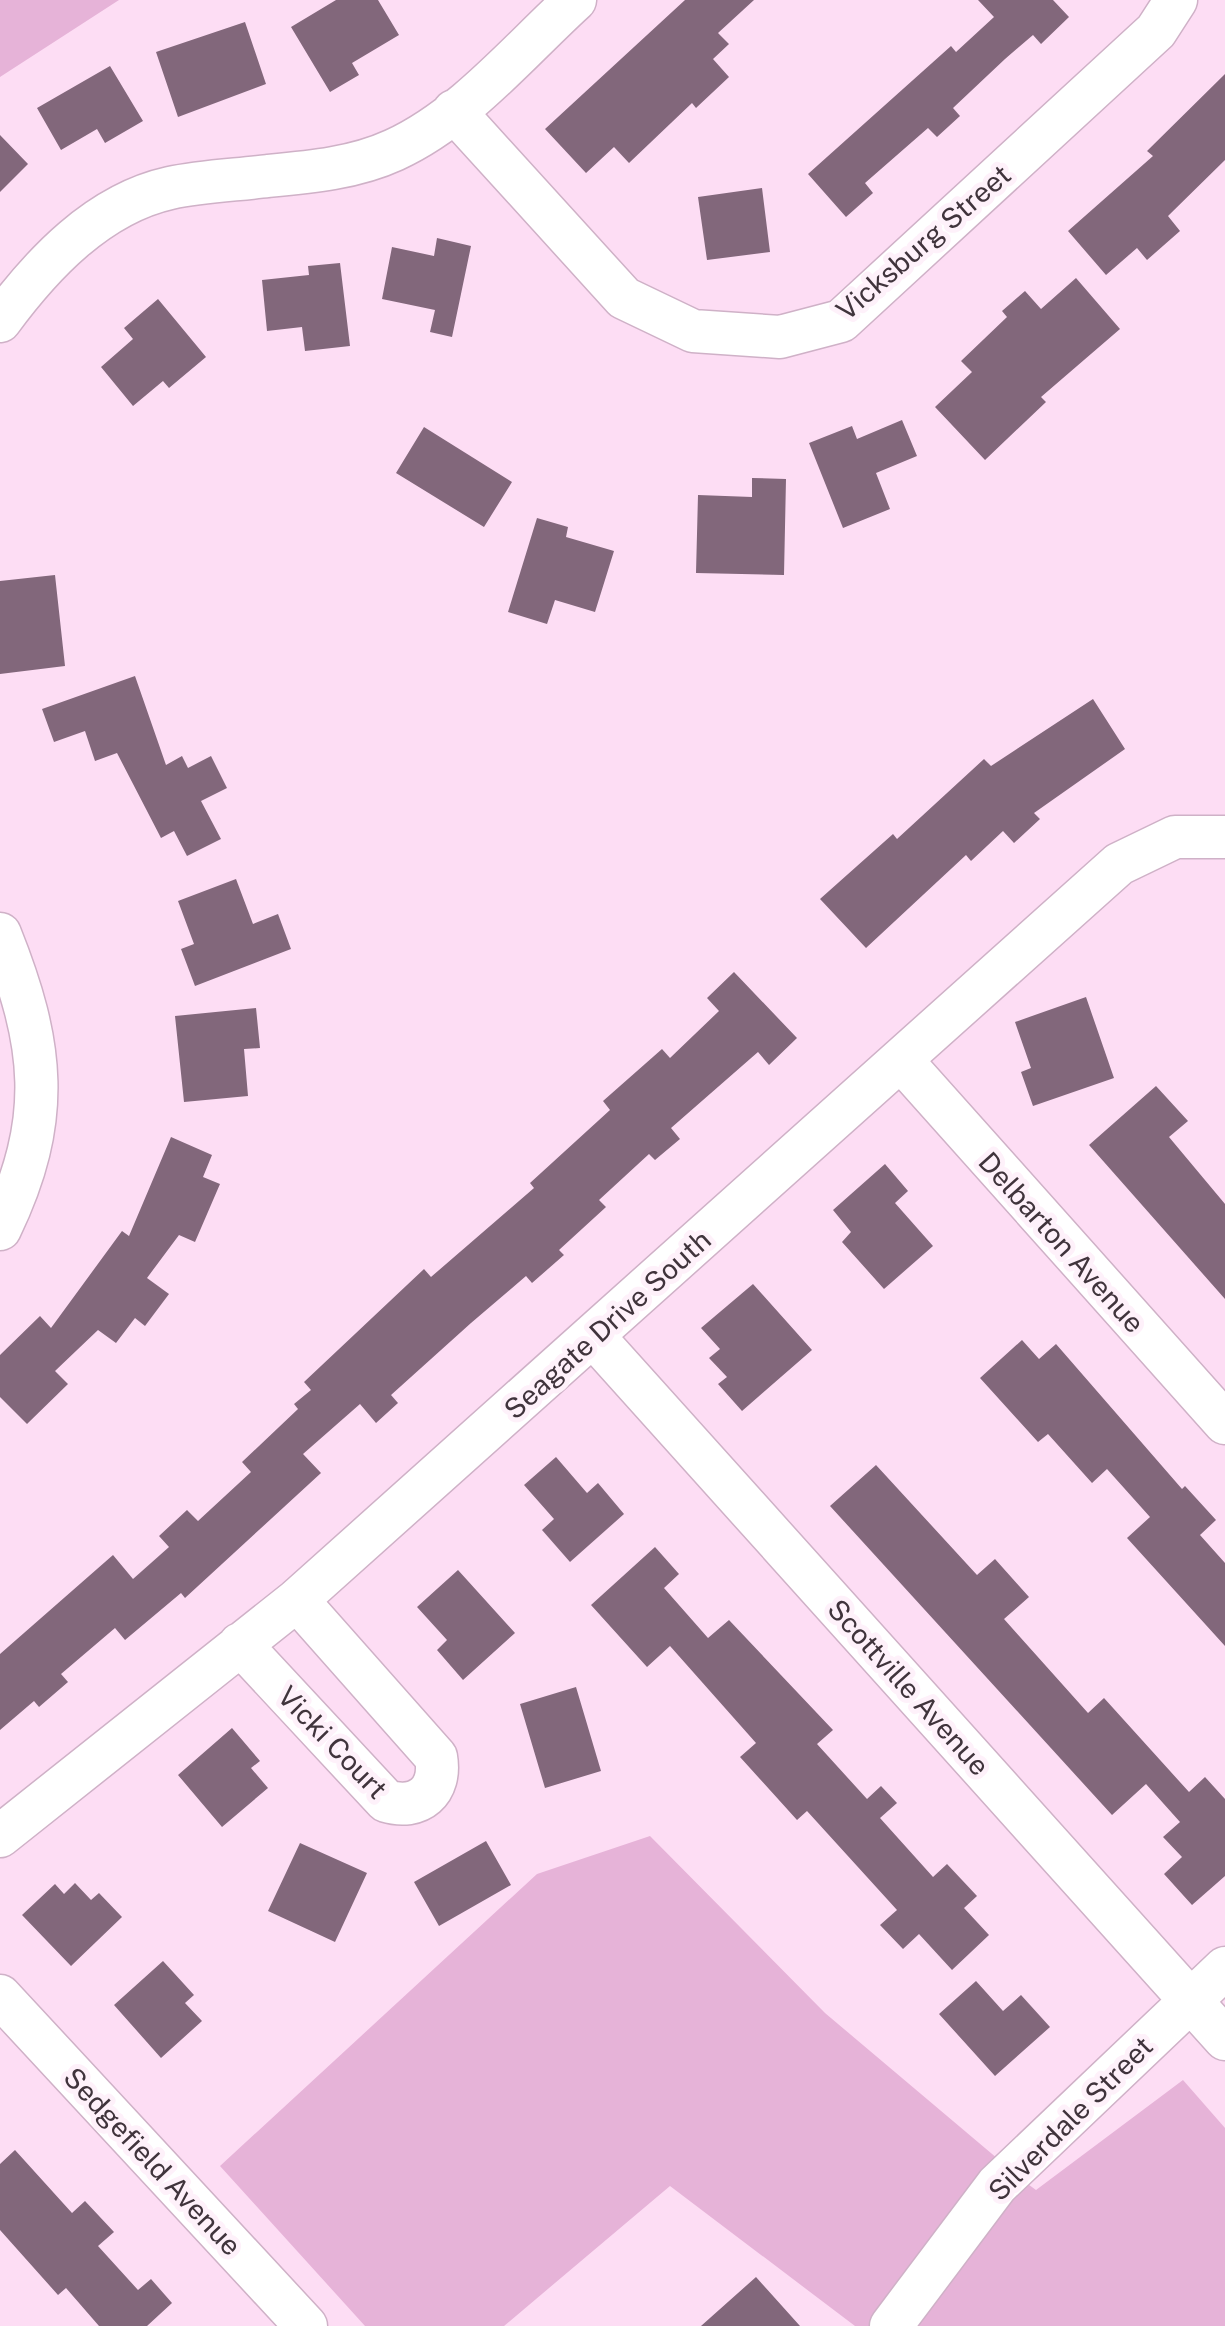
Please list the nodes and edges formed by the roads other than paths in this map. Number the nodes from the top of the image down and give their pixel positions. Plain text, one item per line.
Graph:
1 (575, 0) edge
2 (1176, 0) edge
3 (454, 111) junction
4 (0, 321) edge
5 (1222, 837) edge
6 (0, 934) edge
7 (901, 1060) junction
8 (0, 1229) edge
9 (593, 1336) junction
10 (1225, 1422) edge
11 (297, 1600) junction
12 (240, 1644) junction
13 (0, 1836) edge
14 (1225, 1968) edge
15 (0, 1996) edge
16 (1190, 2000) junction
17 (1225, 2039) edge
18 (306, 2326) edge
19 (891, 2326) edge

1 - 3 street
2 - 3 street, Vicksburg Street
3 - 4 street
5 - 7 street, Seagate Drive South
6 - 8 street
7 - 9 street, Seagate Drive South
7 - 10 street, Delbarton Avenue
9 - 11 street, Seagate Drive South
9 - 16 street, Scottville Avenue
11 - 12 street, Seagate Drive South
11 - 12 street, Vicki Court
12 - 13 street, Seagate Drive South
14 - 16 street, Silverdale Street
15 - 18 street, Sedgefield Avenue
16 - 17 street, Scottville Avenue
16 - 19 street, Silverdale Street

